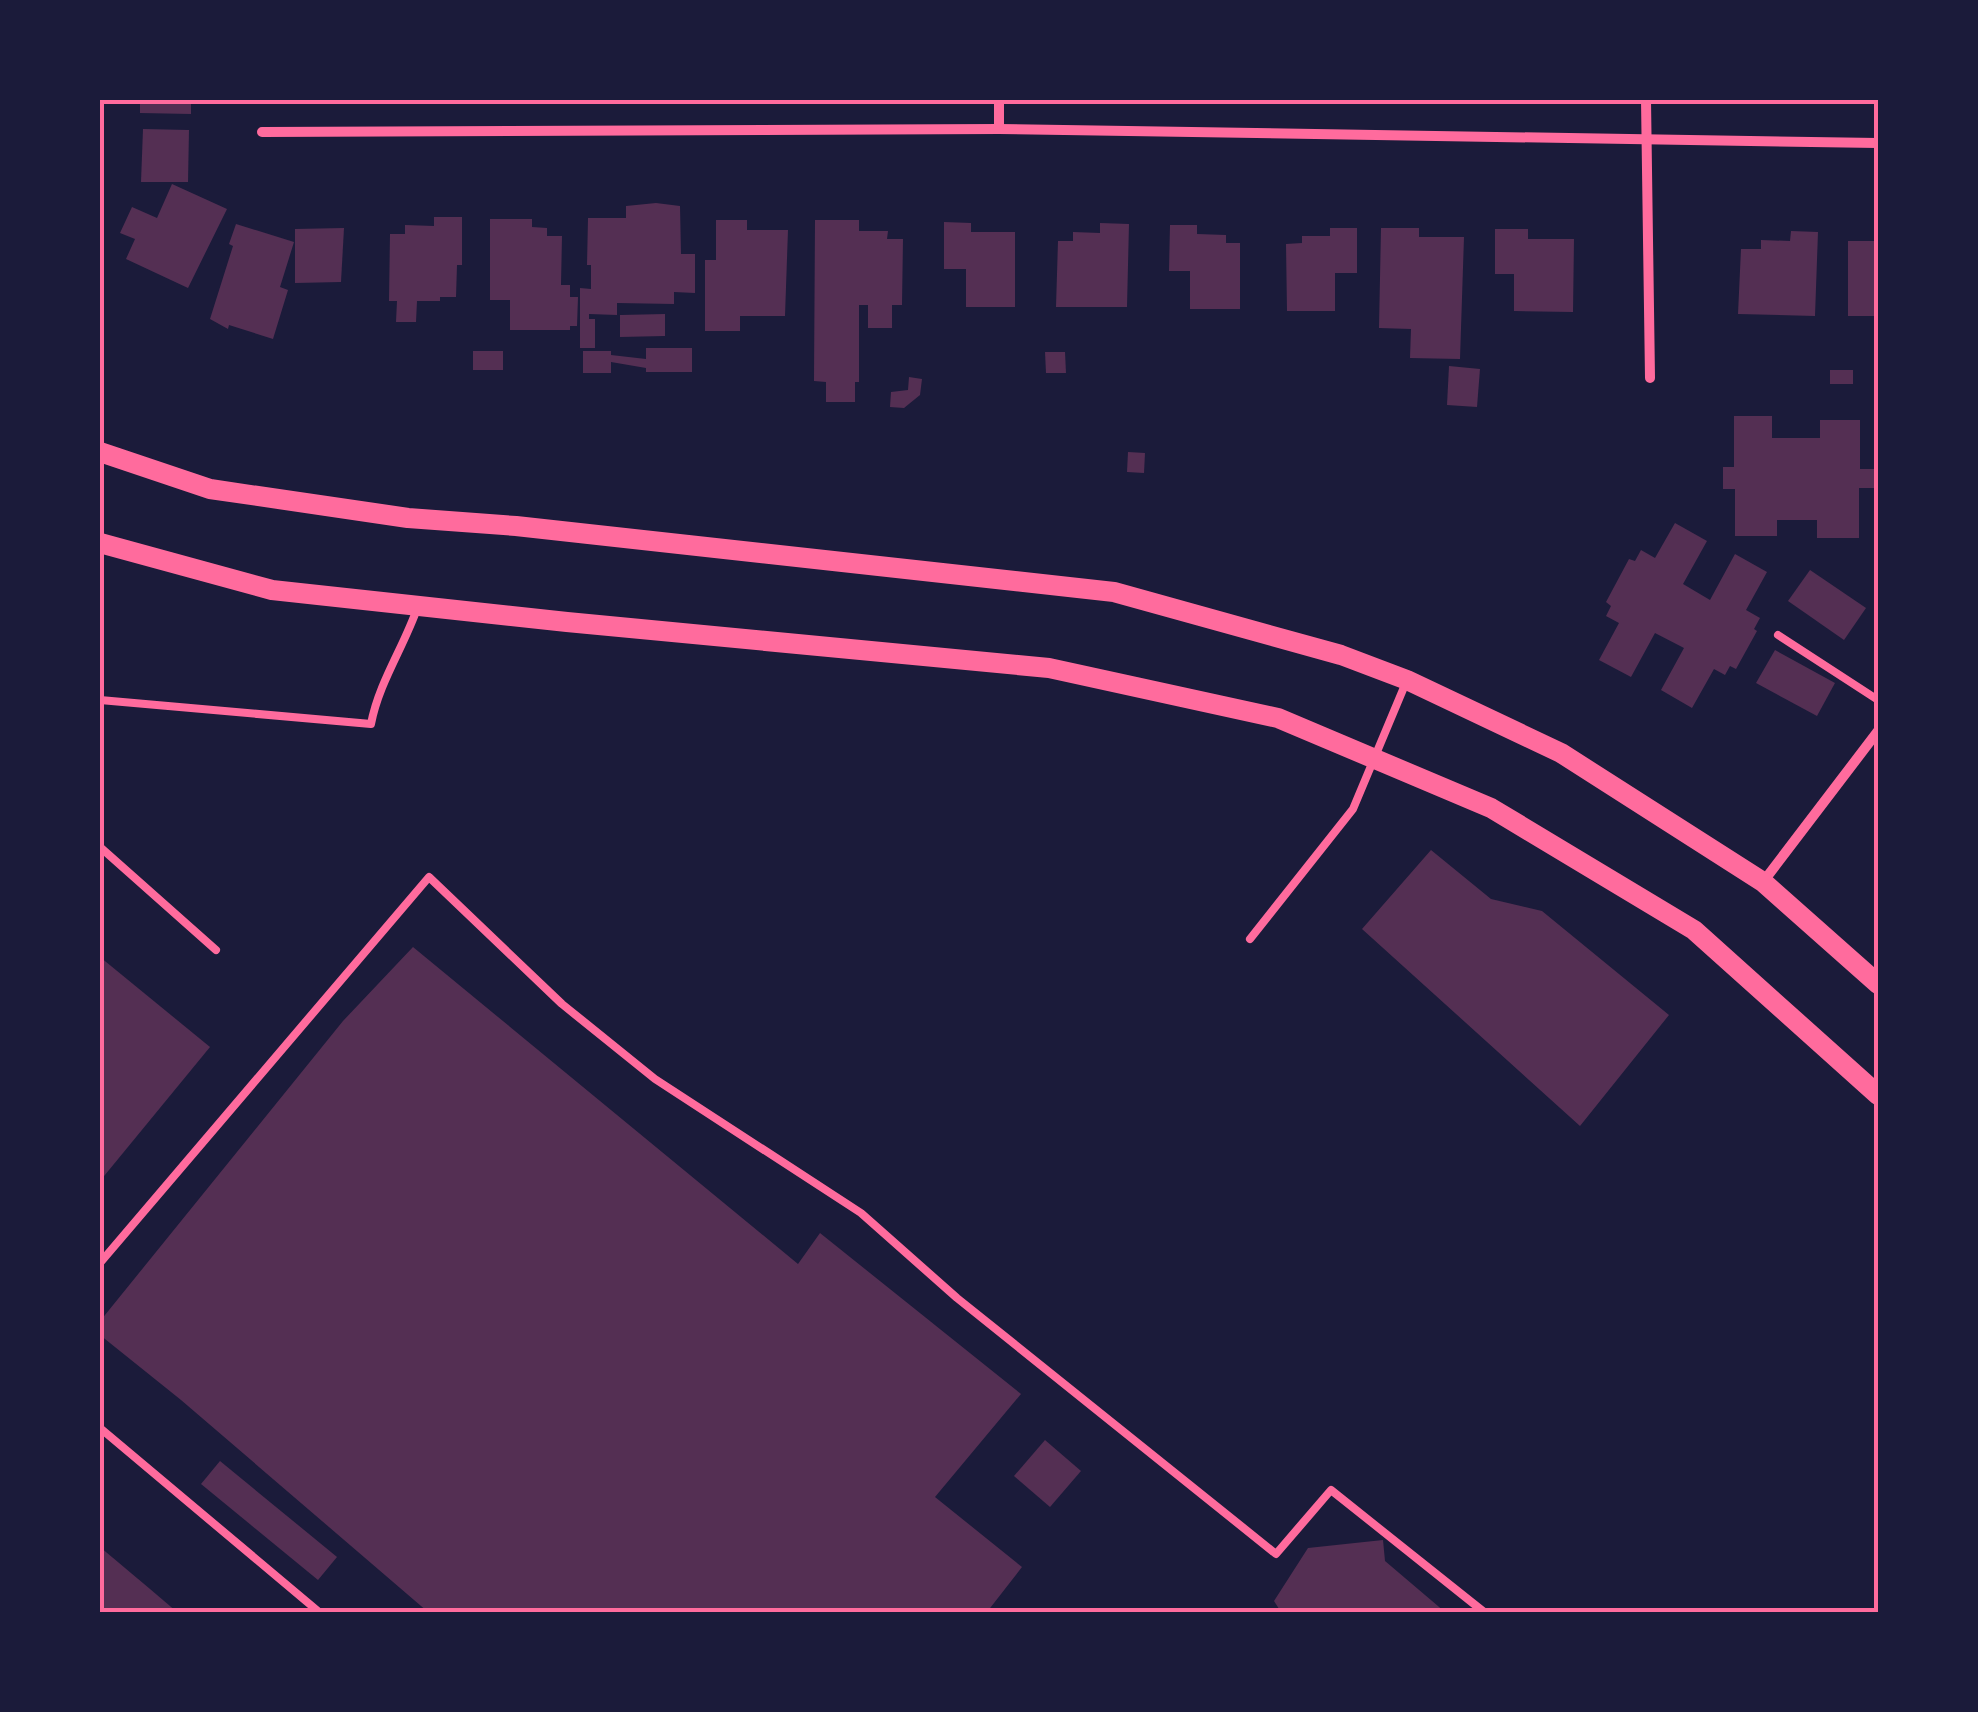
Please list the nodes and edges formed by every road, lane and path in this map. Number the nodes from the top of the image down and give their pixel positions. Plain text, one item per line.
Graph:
1 (1000, 100) edge
2 (1646, 100) edge
3 (1000, 129) junction
4 (262, 132) dead end
5 (1646, 140) junction
6 (1878, 142) edge
7 (1650, 378) dead end
8 (100, 452) edge
9 (100, 543) edge
10 (418, 606) junction
11 (1778, 634) dead end
12 (1408, 680) junction
13 (100, 700) edge
14 (1878, 700) edge
15 (1878, 731) edge
16 (1374, 756) junction
17 (100, 847) edge
18 (1762, 882) junction
19 (1250, 939) dead end
20 (216, 950) dead end
21 (1878, 984) edge
22 (1878, 1095) edge
23 (100, 1263) edge
24 (100, 1428) edge
25 (319, 1612) edge
26 (1484, 1612) edge

1 - 3 street
2 - 5 street
3 - 4 street
3 - 5 street
5 - 6 street
5 - 7 street
8 - 12 main road
9 - 10 main road
10 - 13 lane
10 - 16 main road
11 - 14 lane
12 - 16 lane
12 - 18 main road
15 - 18 street
16 - 19 lane
16 - 22 main road
17 - 20 lane
18 - 21 main road
23 - 26 lane
24 - 25 lane

